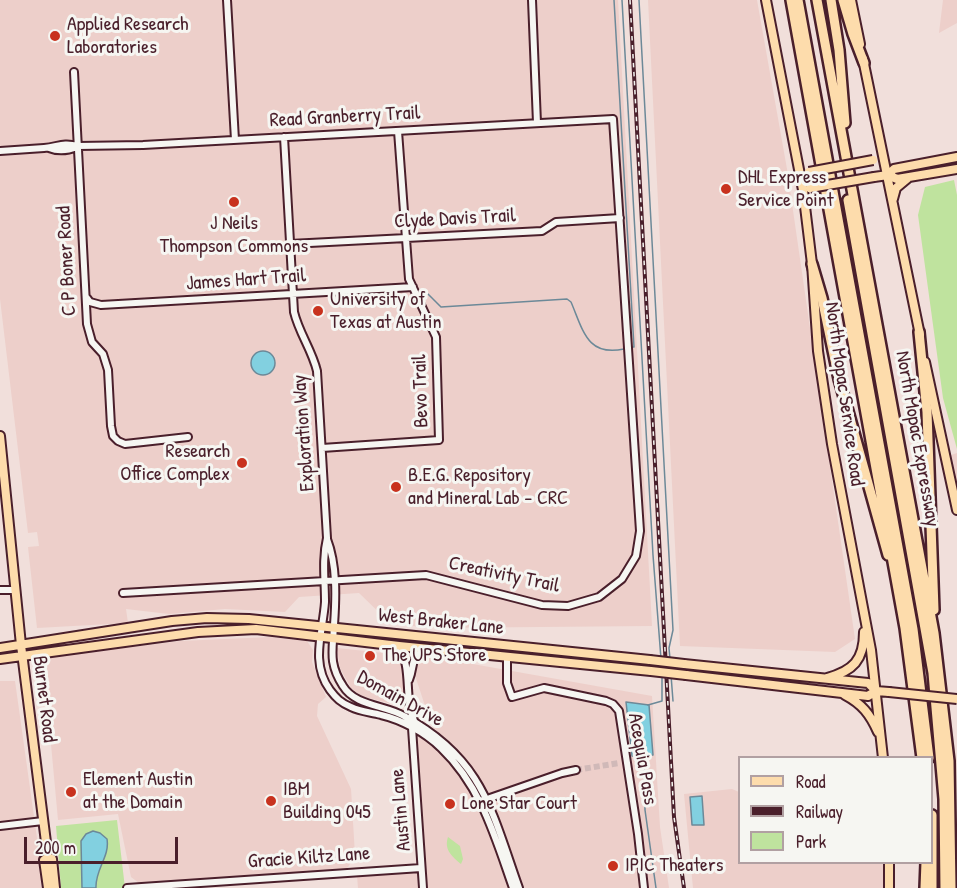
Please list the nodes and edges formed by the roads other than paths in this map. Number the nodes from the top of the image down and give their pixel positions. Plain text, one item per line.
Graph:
1 (227, 0) edge
2 (532, 0) edge
3 (766, 0) edge
4 (791, 0) edge
5 (798, 0) edge
6 (812, 0) edge
7 (817, 0) edge
8 (831, 0) edge
9 (843, 0) edge
10 (851, 0) edge
11 (864, 63) junction
12 (74, 72) dead end
13 (613, 119) joint
14 (537, 123) junction
15 (399, 131) junction
16 (284, 137) junction
17 (235, 140) junction
18 (882, 143) junction
19 (78, 146) junction
20 (0, 151) edge
21 (845, 152) junction
22 (884, 154) junction
23 (957, 157) edge
24 (797, 159) junction
25 (916, 165) junction
26 (957, 168) edge
27 (884, 175) junction
28 (912, 176) junction
29 (807, 189) junction
30 (893, 201) junction
31 (620, 218) junction
32 (406, 238) junction
33 (290, 244) junction
34 (812, 264) junction
35 (413, 287) junction
36 (292, 293) junction
37 (86, 296) junction
38 (919, 332) junction
39 (0, 436) edge
40 (188, 437) dead end
41 (322, 448) junction
42 (956, 499) edge
43 (957, 510) edge
44 (327, 538) junction
45 (334, 579) junction
46 (897, 579) junction
47 (324, 580) junction
48 (0, 590) edge
49 (16, 590) junction
50 (123, 593) dead end
51 (864, 619) junction
52 (321, 626) junction
53 (334, 627) junction
54 (934, 633) junction
55 (320, 637) junction
56 (332, 639) junction
57 (21, 645) junction
58 (399, 646) junction
59 (0, 648) edge
60 (425, 648) junction
61 (22, 655) junction
62 (507, 657) junction
63 (0, 659) edge
64 (819, 679) junction
65 (409, 681) junction
66 (344, 687) junction
67 (880, 691) junction
68 (841, 693) junction
69 (335, 696) junction
70 (957, 699) edge
71 (408, 700) junction
72 (400, 718) junction
73 (414, 726) junction
74 (881, 740) junction
75 (438, 741) junction
76 (883, 756) edge
77 (921, 756) edge
78 (929, 756) edge
79 (453, 761) junction
80 (576, 770) tunnel mouth
81 (487, 800) junction
82 (43, 821) junction
83 (0, 826) edge
84 (889, 864) edge
85 (926, 864) edge
86 (932, 864) edge
87 (421, 868) junction
88 (176, 886) edge
89 (184, 886) edge
90 (54, 887) edge
91 (127, 888) edge
92 (423, 888) edge
93 (513, 888) edge
94 (519, 888) edge
95 (644, 888) edge
96 (889, 888) edge
97 (925, 888) edge
98 (932, 888) edge
99 (945, 888) edge
100 (951, 888) edge

1 - 17 street
2 - 14 street
3 - 24 main road, North Mopac Service Road
4 - 46 highway
5 - 78 highway
6 - 99 highway
7 - 21 highway, North Mopac Expressway
8 - 21 highway
9 - 11 highway
10 - 11 main road
11 - 18 main road
12 - 19 street, C P Boner Road
13 - 14 street, Read Granberry Trail
13 - 31 street, Creativity Trail
14 - 15 street, Read Granberry Trail
15 - 16 street, Read Granberry Trail
15 - 32 street, Bevo Trail
16 - 17 street, Read Granberry Trail
16 - 33 street, Exploration Way
17 - 19 street, Read Granberry Trail
18 - 22 main road
18 - 24 main road, bridge
19 - 20 street, Read Granberry Trail
19 - 37 street, C P Boner Road
21 - 54 highway, North Mopac Expressway
22 - 25 main road
22 - 27 main road
23 - 25 main road
24 - 29 main road, North Mopac Service Road
25 - 27 main road
26 - 28 main road
27 - 28 main road
27 - 29 main road, bridge
27 - 30 main road
28 - 30 main road
29 - 34 main road, North Mopac Service Road
30 - 38 main road
31 - 32 street, Clyde Davis Trail
31 - 45 street, Creativity Trail
32 - 33 street, Clyde Davis Trail
32 - 35 street, Bevo Trail
33 - 36 street, Exploration Way
34 - 46 highway
34 - 51 main road, North Mopac Service Road
35 - 36 street, James Hart Trail
35 - 41 street, Bevo Trail
36 - 37 street, James Hart Trail
36 - 41 street, Exploration Way
37 - 40 street, C P Boner Road
38 - 42 main road
38 - 54 highway
39 - 49 main road, Burnet Road
41 - 44 street, Exploration Way
42 - 43 main road
44 - 45 street, Exploration Way
44 - 47 street, Exploration Way
45 - 47 street, Creativity Trail
45 - 53 street, Exploration Way
46 - 77 highway
47 - 50 street, Creativity Trail
47 - 52 street, Exploration Way
48 - 49 street
49 - 57 main road, Burnet Road
51 - 64 main road
51 - 67 main road, North Mopac Service Road
52 - 53 main road, West Braker Lane
52 - 55 street, Domain Drive
52 - 57 main road, West Braker Lane
53 - 56 street, Domain Drive
53 - 64 main road, West Braker Lane, bridge
54 - 100 highway, North Mopac Expressway
55 - 56 main road, West Braker Lane
55 - 61 main road, West Braker Lane
55 - 69 street, Domain Drive
56 - 58 main road, West Braker Lane
56 - 66 street, Domain Drive
57 - 59 main road, West Braker Lane
57 - 61 main road, Burnet Road
58 - 60 main road, West Braker Lane
58 - 65 street
60 - 62 main road, West Braker Lane
60 - 65 street
61 - 63 main road, West Braker Lane
61 - 82 main road, Burnet Road
62 - 68 main road, West Braker Lane, bridge
62 - 95 street, Acequia Pass
64 - 67 main road, West Braker Lane
65 - 71 street
66 - 69 street
66 - 72 street, Domain Drive
67 - 68 main road, West Braker Lane
67 - 70 main road, West Braker Lane, bridge
67 - 74 main road, North Mopac Service Road
68 - 74 main road
69 - 72 street, Domain Drive
71 - 72 street
71 - 73 street, Austin Lane
72 - 73 street, Domain Drive
73 - 75 street, Domain Drive
73 - 87 street, Austin Lane
74 - 76 main road, North Mopac Service Road
75 - 79 street, Domain Drive
75 - 81 street, Domain Drive
79 - 81 street
79 - 93 street, Domain Drive
80 - 81 street
81 - 94 street, Domain Drive
82 - 83 street
82 - 90 main road, Burnet Road
84 - 96 main road
85 - 97 highway
86 - 98 highway
87 - 89 street, Gracie Kiltz Lane
87 - 92 street, Austin Lane
88 - 89 street, Gracie Kiltz Lane
88 - 91 street, Gracie Kiltz Lane

